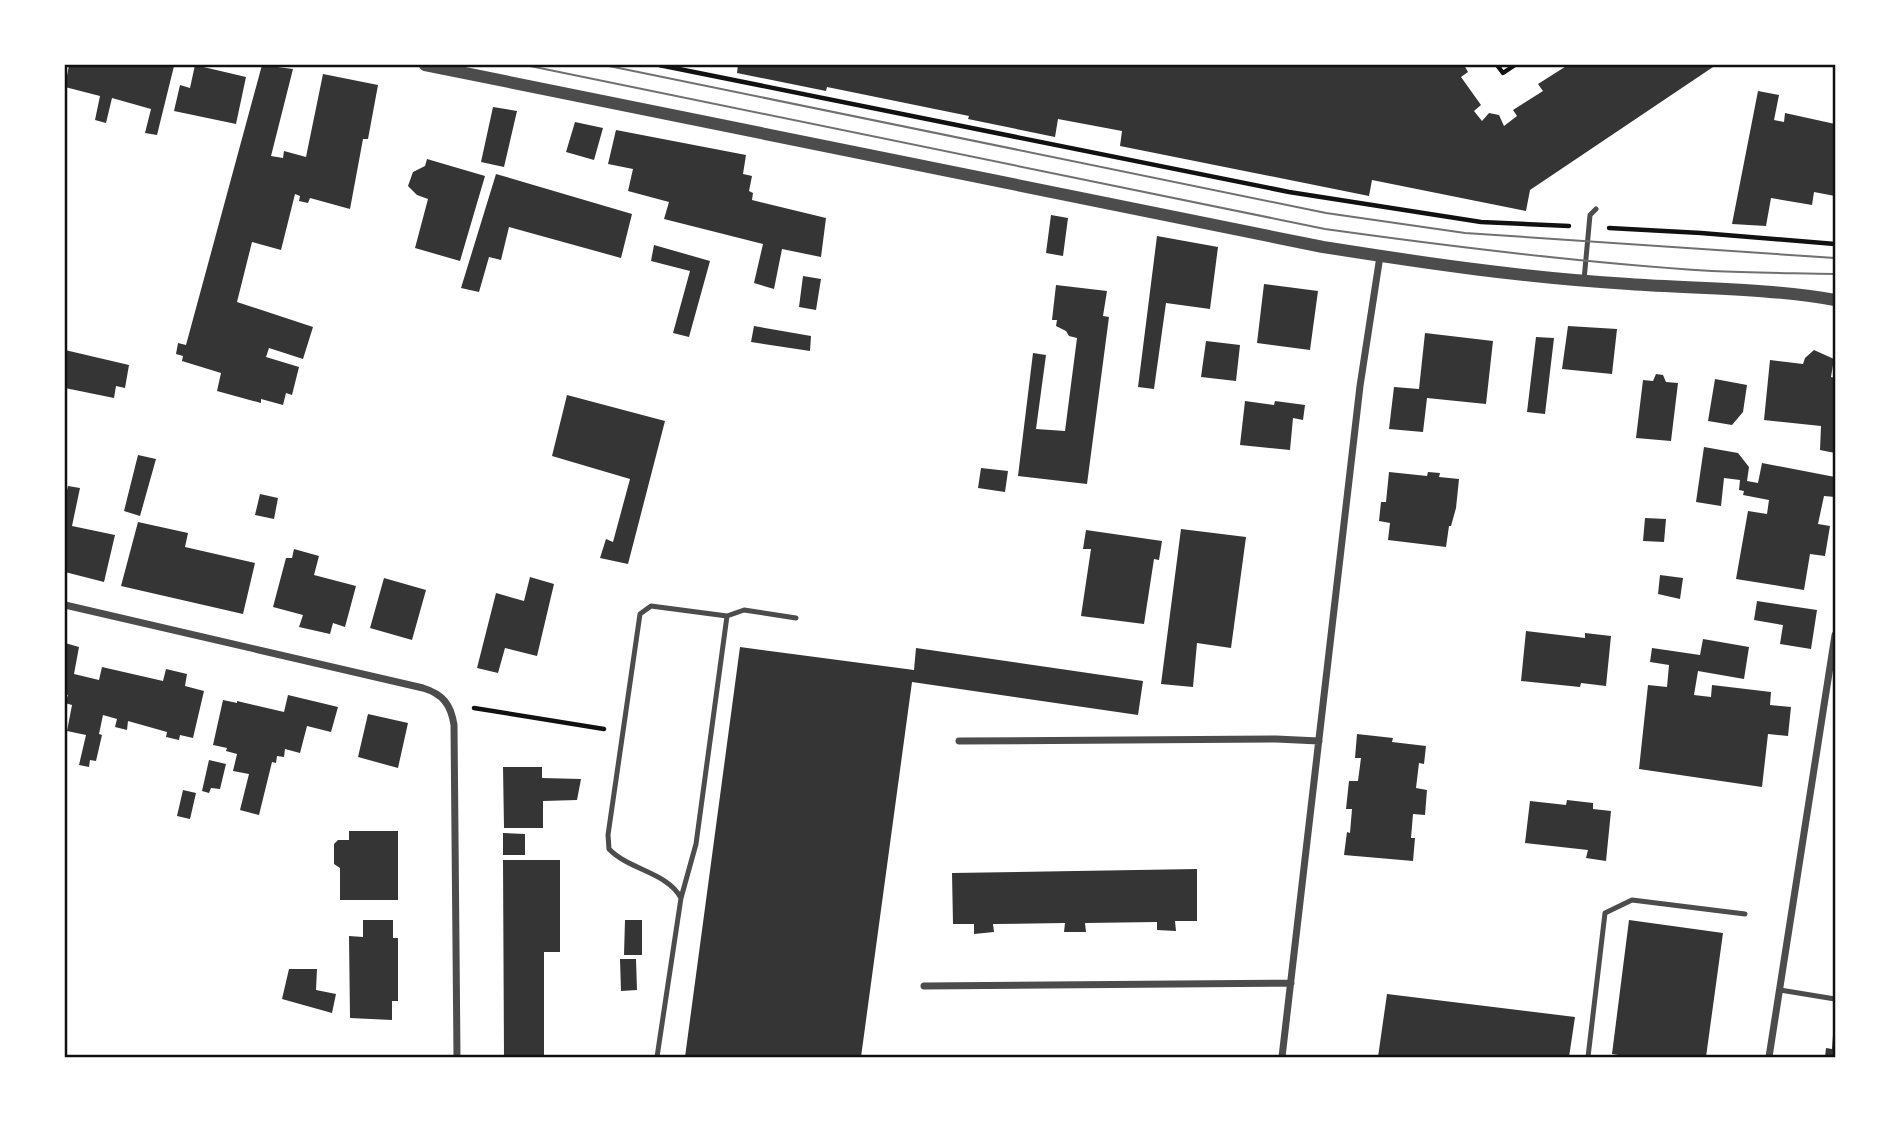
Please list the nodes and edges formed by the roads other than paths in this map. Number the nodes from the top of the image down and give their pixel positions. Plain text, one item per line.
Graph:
1 (425, 65) edge
2 (1595, 209) dead end
3 (1380, 256) junction
4 (1584, 280) junction
5 (1835, 300) edge
6 (65, 605) edge
7 (727, 616) junction
8 (796, 618) dead end
9 (1835, 635) edge
10 (959, 741) dead end
11 (1319, 741) junction
12 (681, 898) junction
13 (1745, 914) dead end
14 (1291, 983) junction
15 (924, 986) dead end
16 (1780, 990) junction
17 (1835, 999) edge
18 (457, 1057) edge
19 (657, 1057) edge
20 (1282, 1057) edge
21 (1588, 1057) edge
22 (1769, 1057) edge

1 - 3 street
2 - 4 lane
3 - 4 street
3 - 11 street
4 - 5 street
6 - 18 street
7 - 8 lane
7 - 12 lane
7 - 12 lane
9 - 16 street
10 - 11 street
11 - 14 street
12 - 19 lane
13 - 21 lane
14 - 15 street
14 - 20 street
16 - 17 lane
16 - 22 street

